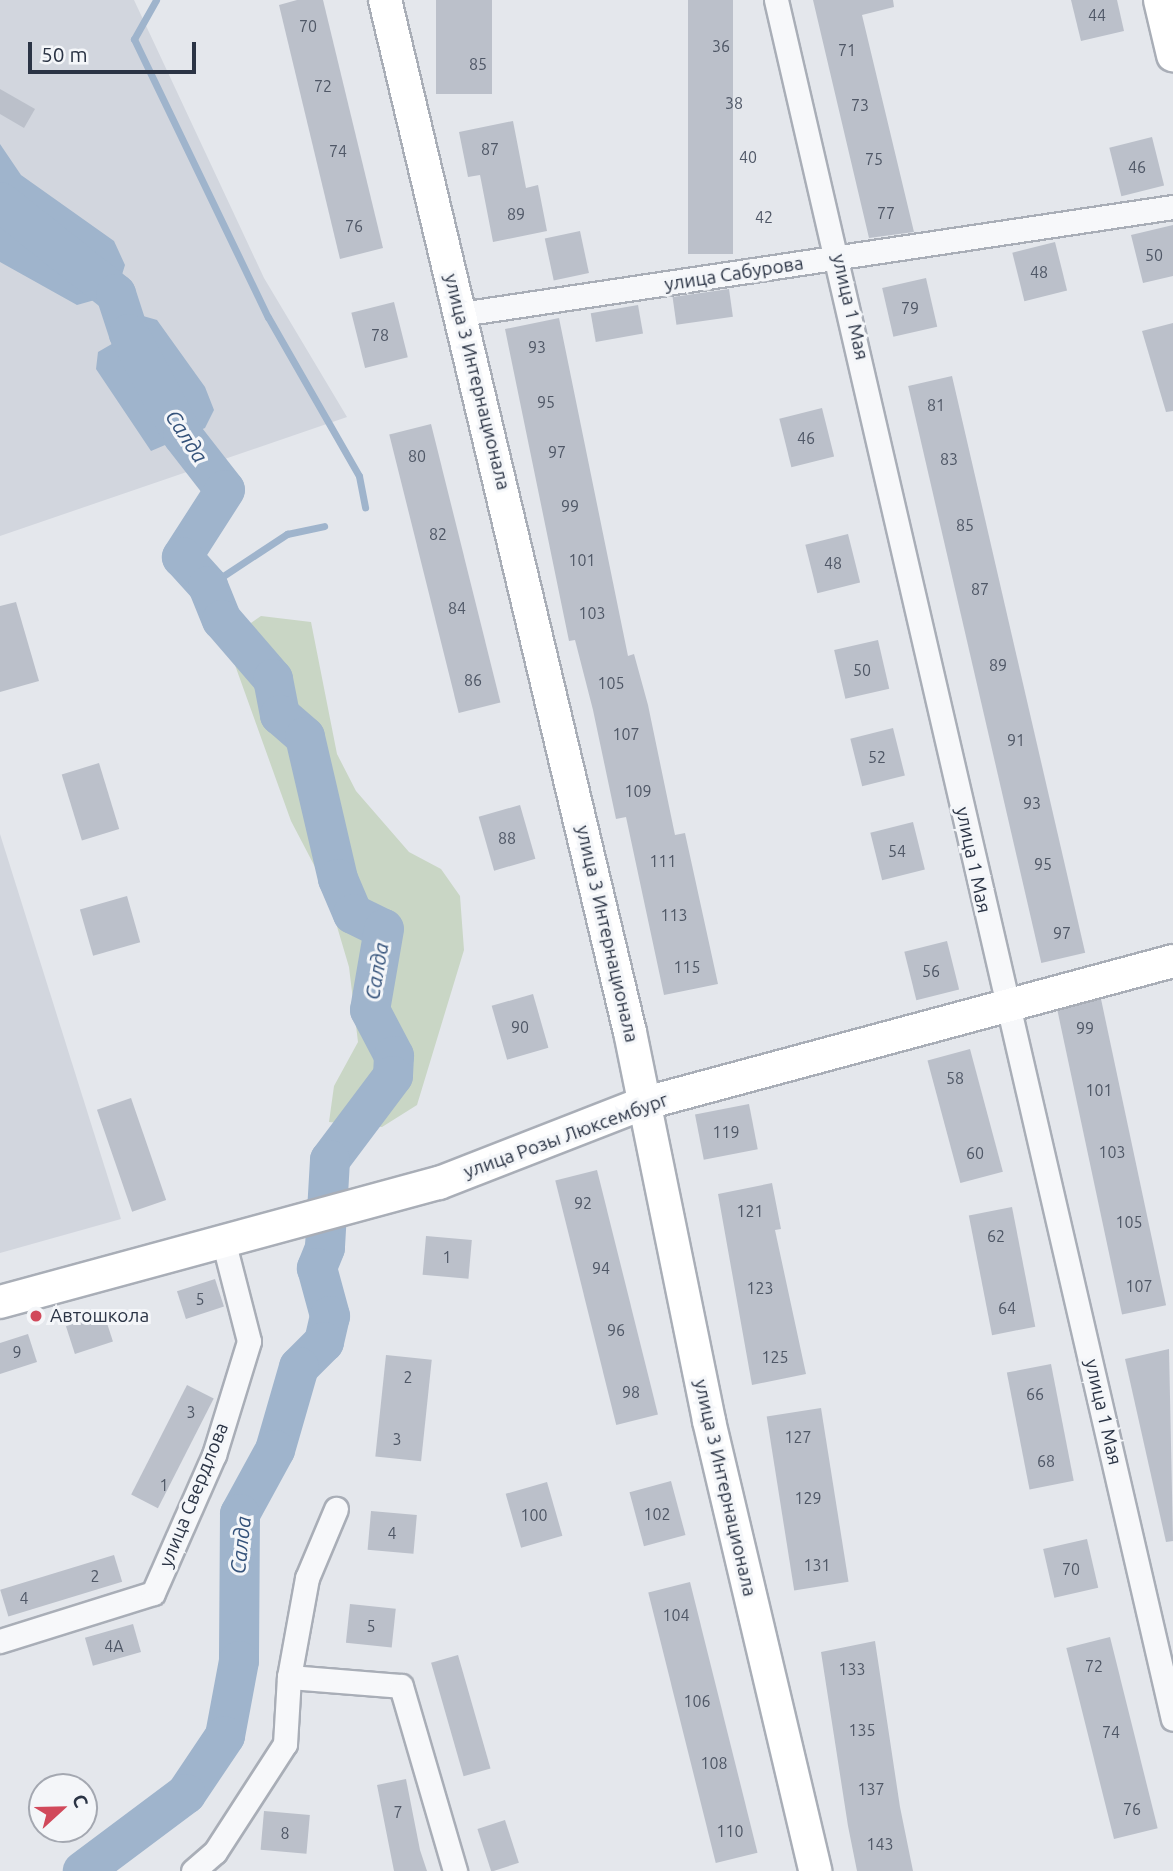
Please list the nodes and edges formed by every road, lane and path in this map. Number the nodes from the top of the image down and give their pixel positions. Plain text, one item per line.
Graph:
1 (385, 0) edge
2 (776, 0) edge
3 (1160, 0) edge
4 (1173, 55) edge
5 (1173, 207) edge
6 (840, 258) junction
7 (461, 314) junction
8 (1173, 961) edge
9 (1007, 1009) junction
10 (642, 1104) junction
11 (223, 1240) junction
12 (0, 1302) edge
13 (336, 1509) dead end
14 (0, 1641) edge
15 (289, 1677) junction
16 (1173, 1719) edge
17 (193, 1871) edge
18 (455, 1871) edge
19 (815, 1871) edge

1 - 7 main road, улица 3 Интернационала
2 - 6 street, улица 1 Мая
3 - 4 main road
5 - 6 street, улица Сабурова
6 - 7 street, улица Сабурова
6 - 9 street, улица 1 Мая
7 - 10 main road, улица 3 Интернационала
8 - 9 main road, улица Розы Люксембург
9 - 10 main road, улица Розы Люксембург
9 - 16 street, улица 1 Мая
10 - 11 main road, улица Розы Люксембург
10 - 19 main road, улица 3 Интернационала
11 - 12 main road, улица Розы Люксембург
11 - 14 street, улица Свердлова
13 - 15 street
15 - 17 street
15 - 18 street

